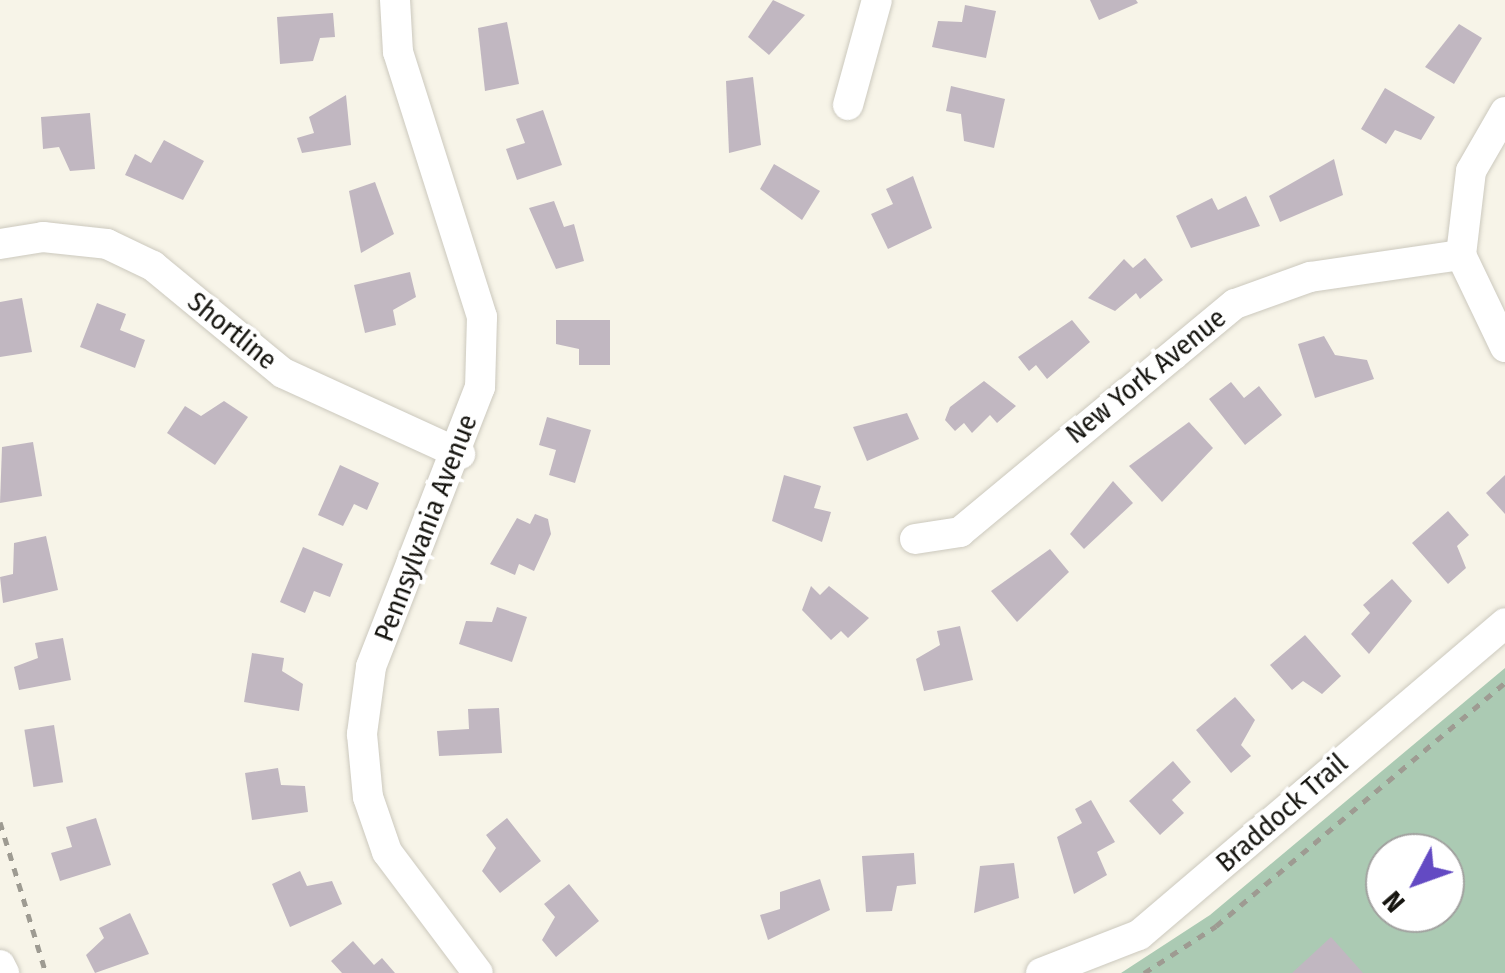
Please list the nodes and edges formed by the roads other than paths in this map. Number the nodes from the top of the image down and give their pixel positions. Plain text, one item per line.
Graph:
1 (395, 0) edge
2 (877, 0) edge
3 (848, 105) dead end
4 (1505, 112) edge
5 (0, 244) edge
6 (1462, 255) junction
7 (1505, 346) edge
8 (460, 454) junction
9 (915, 539) dead end
10 (1505, 623) edge
11 (0, 965) edge
12 (4, 973) edge
13 (478, 973) edge
14 (1041, 973) edge

1 - 8 street, Pennsylvania Avenue
2 - 3 street
4 - 6 street
5 - 8 street, Shortline
6 - 7 street
6 - 9 street, New York Avenue
8 - 13 street, Pennsylvania Avenue
10 - 14 street, Braddock Trail
11 - 12 street

